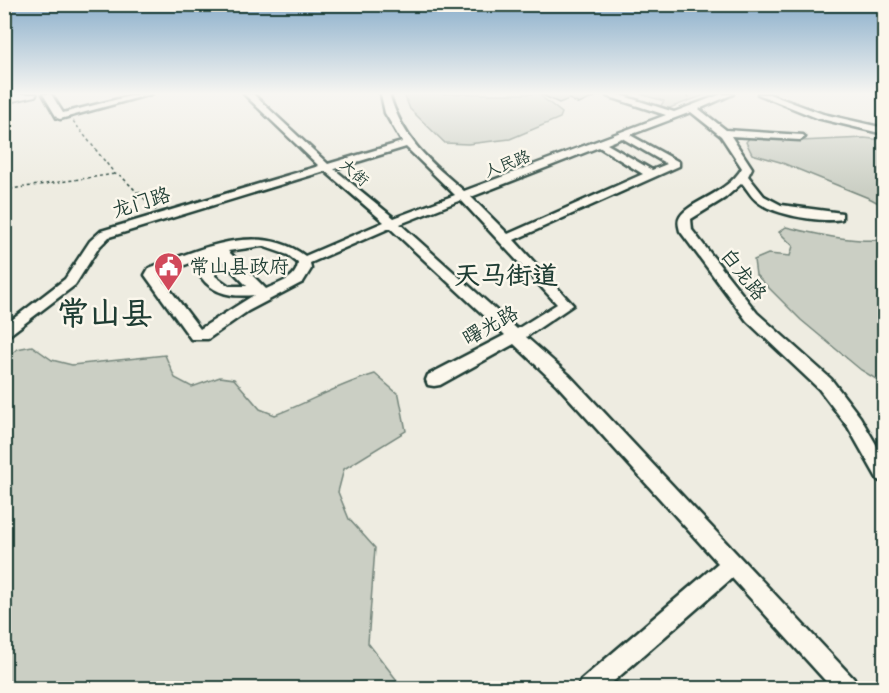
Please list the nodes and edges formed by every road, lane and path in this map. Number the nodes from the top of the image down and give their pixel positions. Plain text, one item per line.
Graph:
1 (77, 126) edge
2 (283, 126) edge
3 (397, 126) edge
4 (646, 126) edge
5 (718, 126) edge
6 (865, 126) edge
7 (885, 131) edge
8 (724, 133) junction
9 (623, 135) junction
10 (800, 137) dead end
11 (408, 143) junction
12 (600, 144) junction
13 (326, 167) junction
14 (115, 174) junction
15 (652, 175) junction
16 (742, 177) junction
17 (4, 190) edge
18 (463, 196) junction
19 (162, 216) junction
20 (838, 216) dead end
21 (392, 223) junction
22 (506, 239) junction
23 (218, 248) junction
24 (304, 261) junction
25 (262, 292) junction
26 (4, 334) edge
27 (515, 337) junction
28 (434, 380) dead end
29 (885, 474) edge
30 (732, 564) junction
31 (589, 688) edge
32 (847, 688) edge

1 - 14 path
2 - 13 street, 大街
3 - 11 street
4 - 9 street, 人民路
5 - 8 street
6 - 7 street
8 - 10 street
8 - 16 street
9 - 12 street, 人民路
9 - 15 street
11 - 13 street, 龙门路
11 - 18 street
12 - 15 street
12 - 18 street, 人民路
13 - 19 street, 龙门路
13 - 21 street, 大街
14 - 17 path
14 - 19 path
15 - 22 street
16 - 20 street
16 - 29 street, 白龙路
18 - 21 street, 人民路
18 - 22 street
19 - 26 street, 龙门路
21 - 24 street, 人民路
21 - 27 street, 大街
22 - 27 street, 曙光路
23 - 24 street
23 - 25 street
23 - 25 street
23 - 25 street
24 - 25 street
27 - 28 street, 曙光路
27 - 30 street, 大街
30 - 31 street
30 - 32 street, 大街

